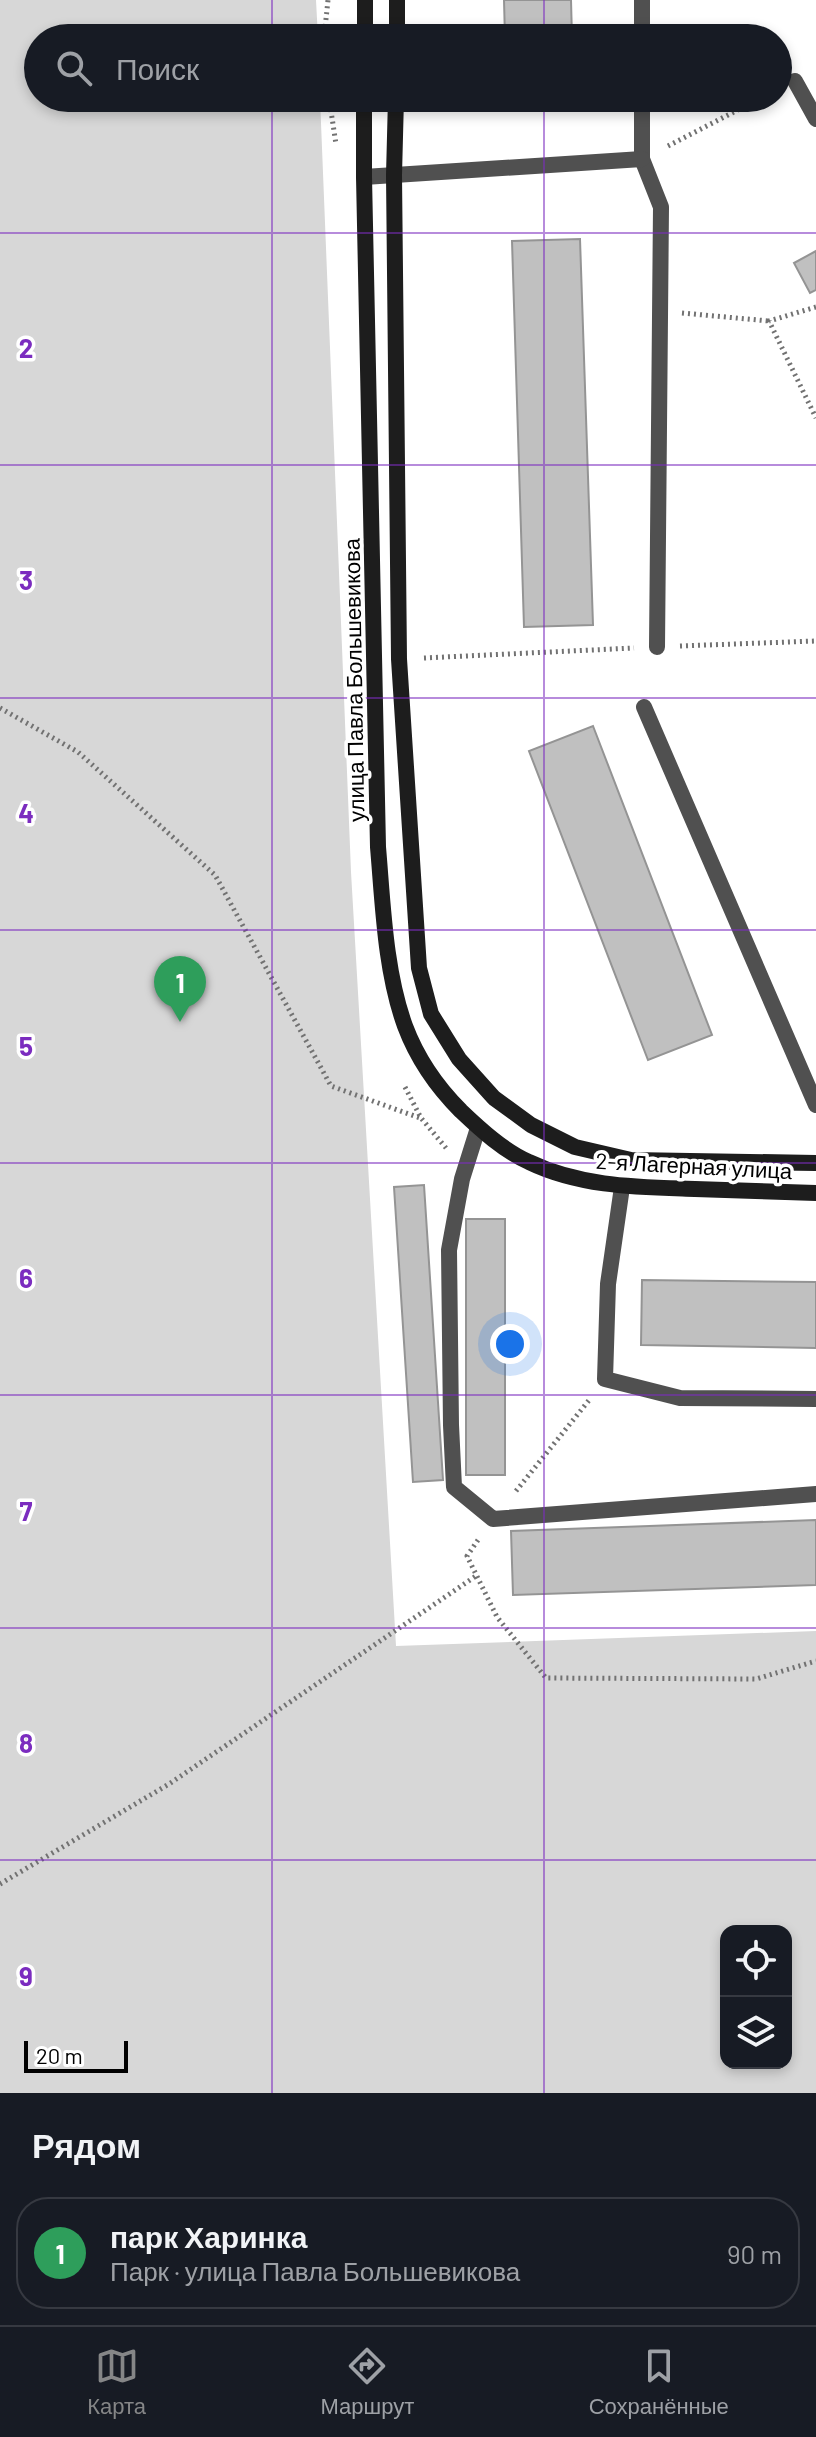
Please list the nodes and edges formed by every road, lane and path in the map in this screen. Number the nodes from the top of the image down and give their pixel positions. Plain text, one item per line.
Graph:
1 (328, 0) edge
2 (365, 0) edge
3 (397, 0) edge
4 (642, 0) edge
5 (325, 24) edge
6 (365, 24) edge
7 (397, 24) edge
8 (642, 24) edge
9 (795, 81) dead end
10 (364, 112) edge
11 (396, 112) edge
12 (642, 112) edge
13 (734, 112) edge
14 (816, 119) edge
15 (642, 159) junction
16 (394, 175) junction
17 (364, 177) junction
18 (816, 307) edge
19 (660, 311) junction
20 (769, 321) junction
21 (816, 418) edge
22 (816, 641) edge
23 (657, 647) junction
24 (399, 659) junction
25 (644, 707) dead end
26 (0, 708) edge
27 (816, 1105) edge
28 (421, 1118) dead end
29 (478, 1128) junction
30 (816, 1163) edge
31 (570, 1178) joint
32 (622, 1187) junction
33 (816, 1193) edge
34 (605, 1379) junction
35 (816, 1399) edge
36 (816, 1494) edge
37 (493, 1519) junction
38 (476, 1576) junction
39 (816, 1661) edge
40 (0, 1884) edge

1 - 5 path
2 - 6 main road
3 - 7 main road
4 - 8 lane
9 - 14 lane
10 - 17 main road, улица Павла Большевикова
11 - 16 main road
12 - 15 lane
13 - 15 path
15 - 16 lane
15 - 19 lane
16 - 17 lane
16 - 24 main road
17 - 29 main road, улица Павла Большевикова
18 - 20 path
19 - 20 path
19 - 23 lane
20 - 21 path
22 - 23 path
23 - 24 path
24 - 30 main road, 2-я Лагерная улица
25 - 27 lane
26 - 28 path
29 - 31 main road, улица Павла Большевикова
29 - 37 lane
31 - 32 main road, 2-я Лагерная улица
32 - 33 main road, 2-я Лагерная улица
32 - 34 lane
34 - 35 lane
34 - 37 path
36 - 37 lane
37 - 38 path
38 - 39 path
38 - 40 path

